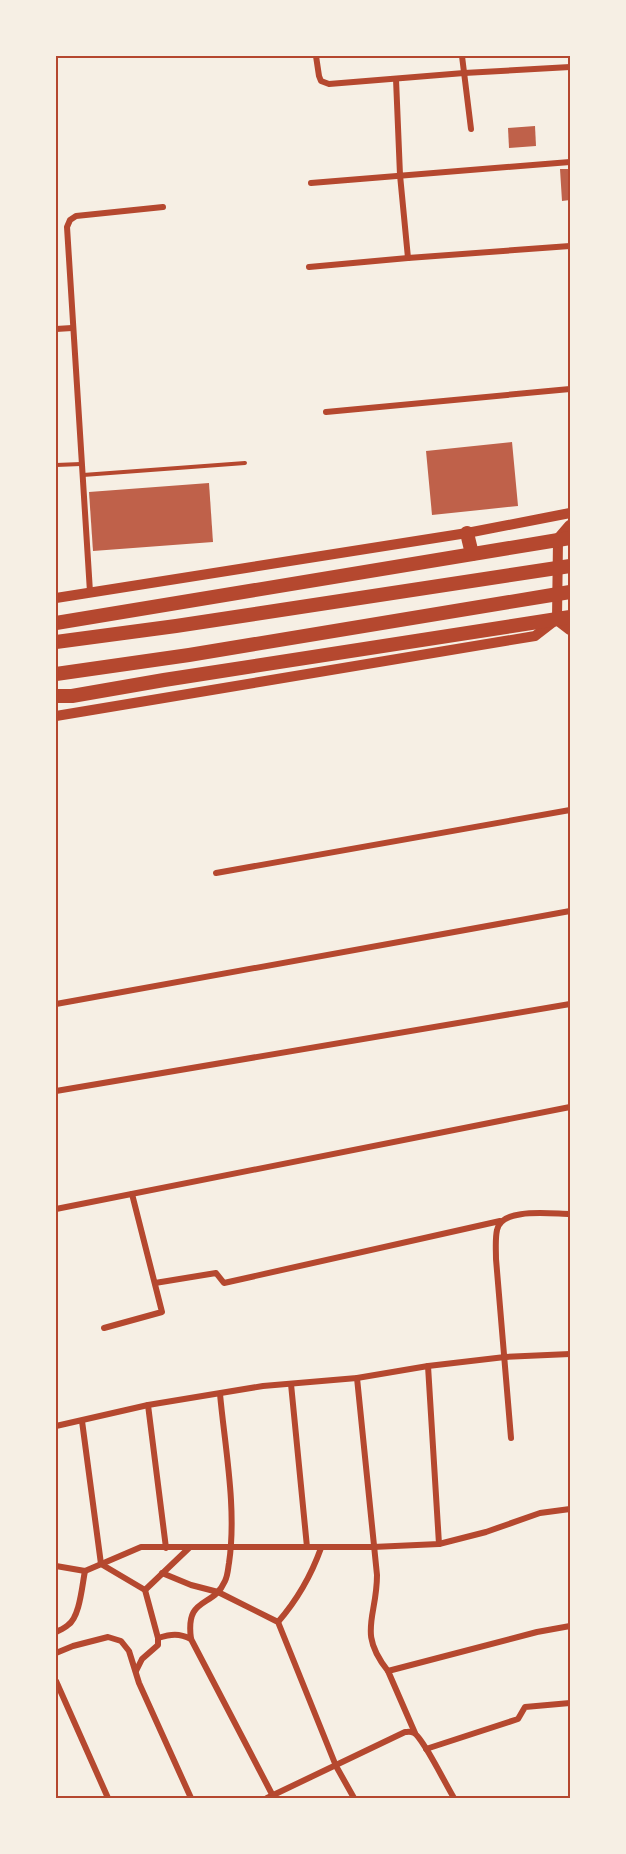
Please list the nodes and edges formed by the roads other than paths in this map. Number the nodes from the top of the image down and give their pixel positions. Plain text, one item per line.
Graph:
1 (316, 56) edge
2 (462, 56) edge
3 (570, 67) edge
4 (464, 73) junction
5 (396, 79) junction
6 (471, 129) dead end
7 (570, 162) edge
8 (400, 175) junction
9 (311, 183) dead end
10 (163, 207) dead end
11 (570, 246) edge
12 (408, 258) junction
13 (309, 267) dead end
14 (72, 328) junction
15 (56, 329) edge
16 (570, 389) edge
17 (326, 412) dead end
18 (245, 463) dead end
19 (81, 464) junction
20 (56, 465) edge
21 (82, 476) junction
22 (570, 513) edge
23 (570, 526) edge
24 (467, 533) junction
25 (564, 539) edge
26 (472, 554) junction
27 (570, 566) edge
28 (90, 592) junction
29 (570, 592) edge
30 (56, 598) edge
31 (564, 618) edge
32 (56, 623) edge
33 (570, 629) edge
34 (56, 642) edge
35 (56, 674) edge
36 (56, 696) edge
37 (56, 716) edge
38 (570, 810) edge
39 (216, 873) dead end
40 (570, 911) edge
41 (56, 1004) edge
42 (570, 1004) edge
43 (56, 1091) edge
44 (570, 1107) edge
45 (132, 1194) junction
46 (56, 1209) edge
47 (570, 1214) edge
48 (500, 1221) junction
49 (155, 1283) junction
50 (104, 1328) dead end
51 (570, 1354) edge
52 (505, 1358) junction
53 (428, 1366) junction
54 (357, 1378) junction
55 (291, 1384) junction
56 (220, 1394) junction
57 (148, 1406) junction
58 (82, 1420) junction
59 (56, 1426) edge
60 (511, 1438) dead end
61 (570, 1509) edge
62 (439, 1544) junction
63 (307, 1547) junction
64 (373, 1547) junction
65 (166, 1548) junction
66 (189, 1548) junction
67 (231, 1548) junction
68 (321, 1548) junction
69 (101, 1564) junction
70 (56, 1566) edge
71 (85, 1571) junction
72 (162, 1573) junction
73 (145, 1590) junction
74 (218, 1592) junction
75 (278, 1622) junction
76 (570, 1626) edge
77 (56, 1632) edge
78 (158, 1638) junction
79 (191, 1639) junction
80 (56, 1653) edge
81 (136, 1671) junction
82 (387, 1671) junction
83 (56, 1681) edge
84 (570, 1703) edge
85 (415, 1733) junction
86 (426, 1749) junction
87 (336, 1766) junction
88 (108, 1798) edge
89 (191, 1798) edge
90 (271, 1798) edge
91 (354, 1798) edge
92 (454, 1798) edge

1 - 5 street
2 - 4 street
3 - 4 street
4 - 5 street
4 - 6 street
5 - 8 street
7 - 8 street
8 - 9 street
8 - 12 street
10 - 14 street
11 - 12 street
12 - 13 street
14 - 15 street
14 - 19 street
16 - 17 street
18 - 21 lane
19 - 20 lane
19 - 21 street
21 - 28 street
22 - 24 street
23 - 25 main road
24 - 26 highway
24 - 28 street
25 - 26 highway
25 - 31 street
26 - 32 highway
27 - 34 highway
28 - 30 street
29 - 35 highway
31 - 33 main road
31 - 36 highway
31 - 37 street
38 - 39 street
40 - 41 street
42 - 43 street
44 - 45 street
45 - 46 street
45 - 49 street
47 - 48 street
48 - 49 street
48 - 52 street
49 - 50 street
51 - 52 street
52 - 53 street
52 - 60 street
53 - 54 street
53 - 62 street
54 - 55 street
54 - 64 street
55 - 56 street
55 - 63 street
56 - 57 street
56 - 67 street
57 - 58 street
57 - 65 street
58 - 59 street
58 - 69 street
61 - 62 street
62 - 64 street
63 - 67 street
63 - 68 street
64 - 68 street
64 - 82 street
65 - 66 street
65 - 69 street
66 - 67 street
66 - 72 street
67 - 74 street
68 - 75 street
69 - 71 street
69 - 73 street
70 - 71 street
71 - 77 street
72 - 73 street
72 - 74 street
73 - 78 street
74 - 75 street
74 - 79 street
75 - 87 street
76 - 82 street
78 - 79 street
78 - 81 street
79 - 90 street
80 - 81 street
81 - 89 street
82 - 85 street
83 - 88 street
84 - 86 street
85 - 86 street
85 - 87 street
86 - 92 street
87 - 90 street
87 - 91 street

